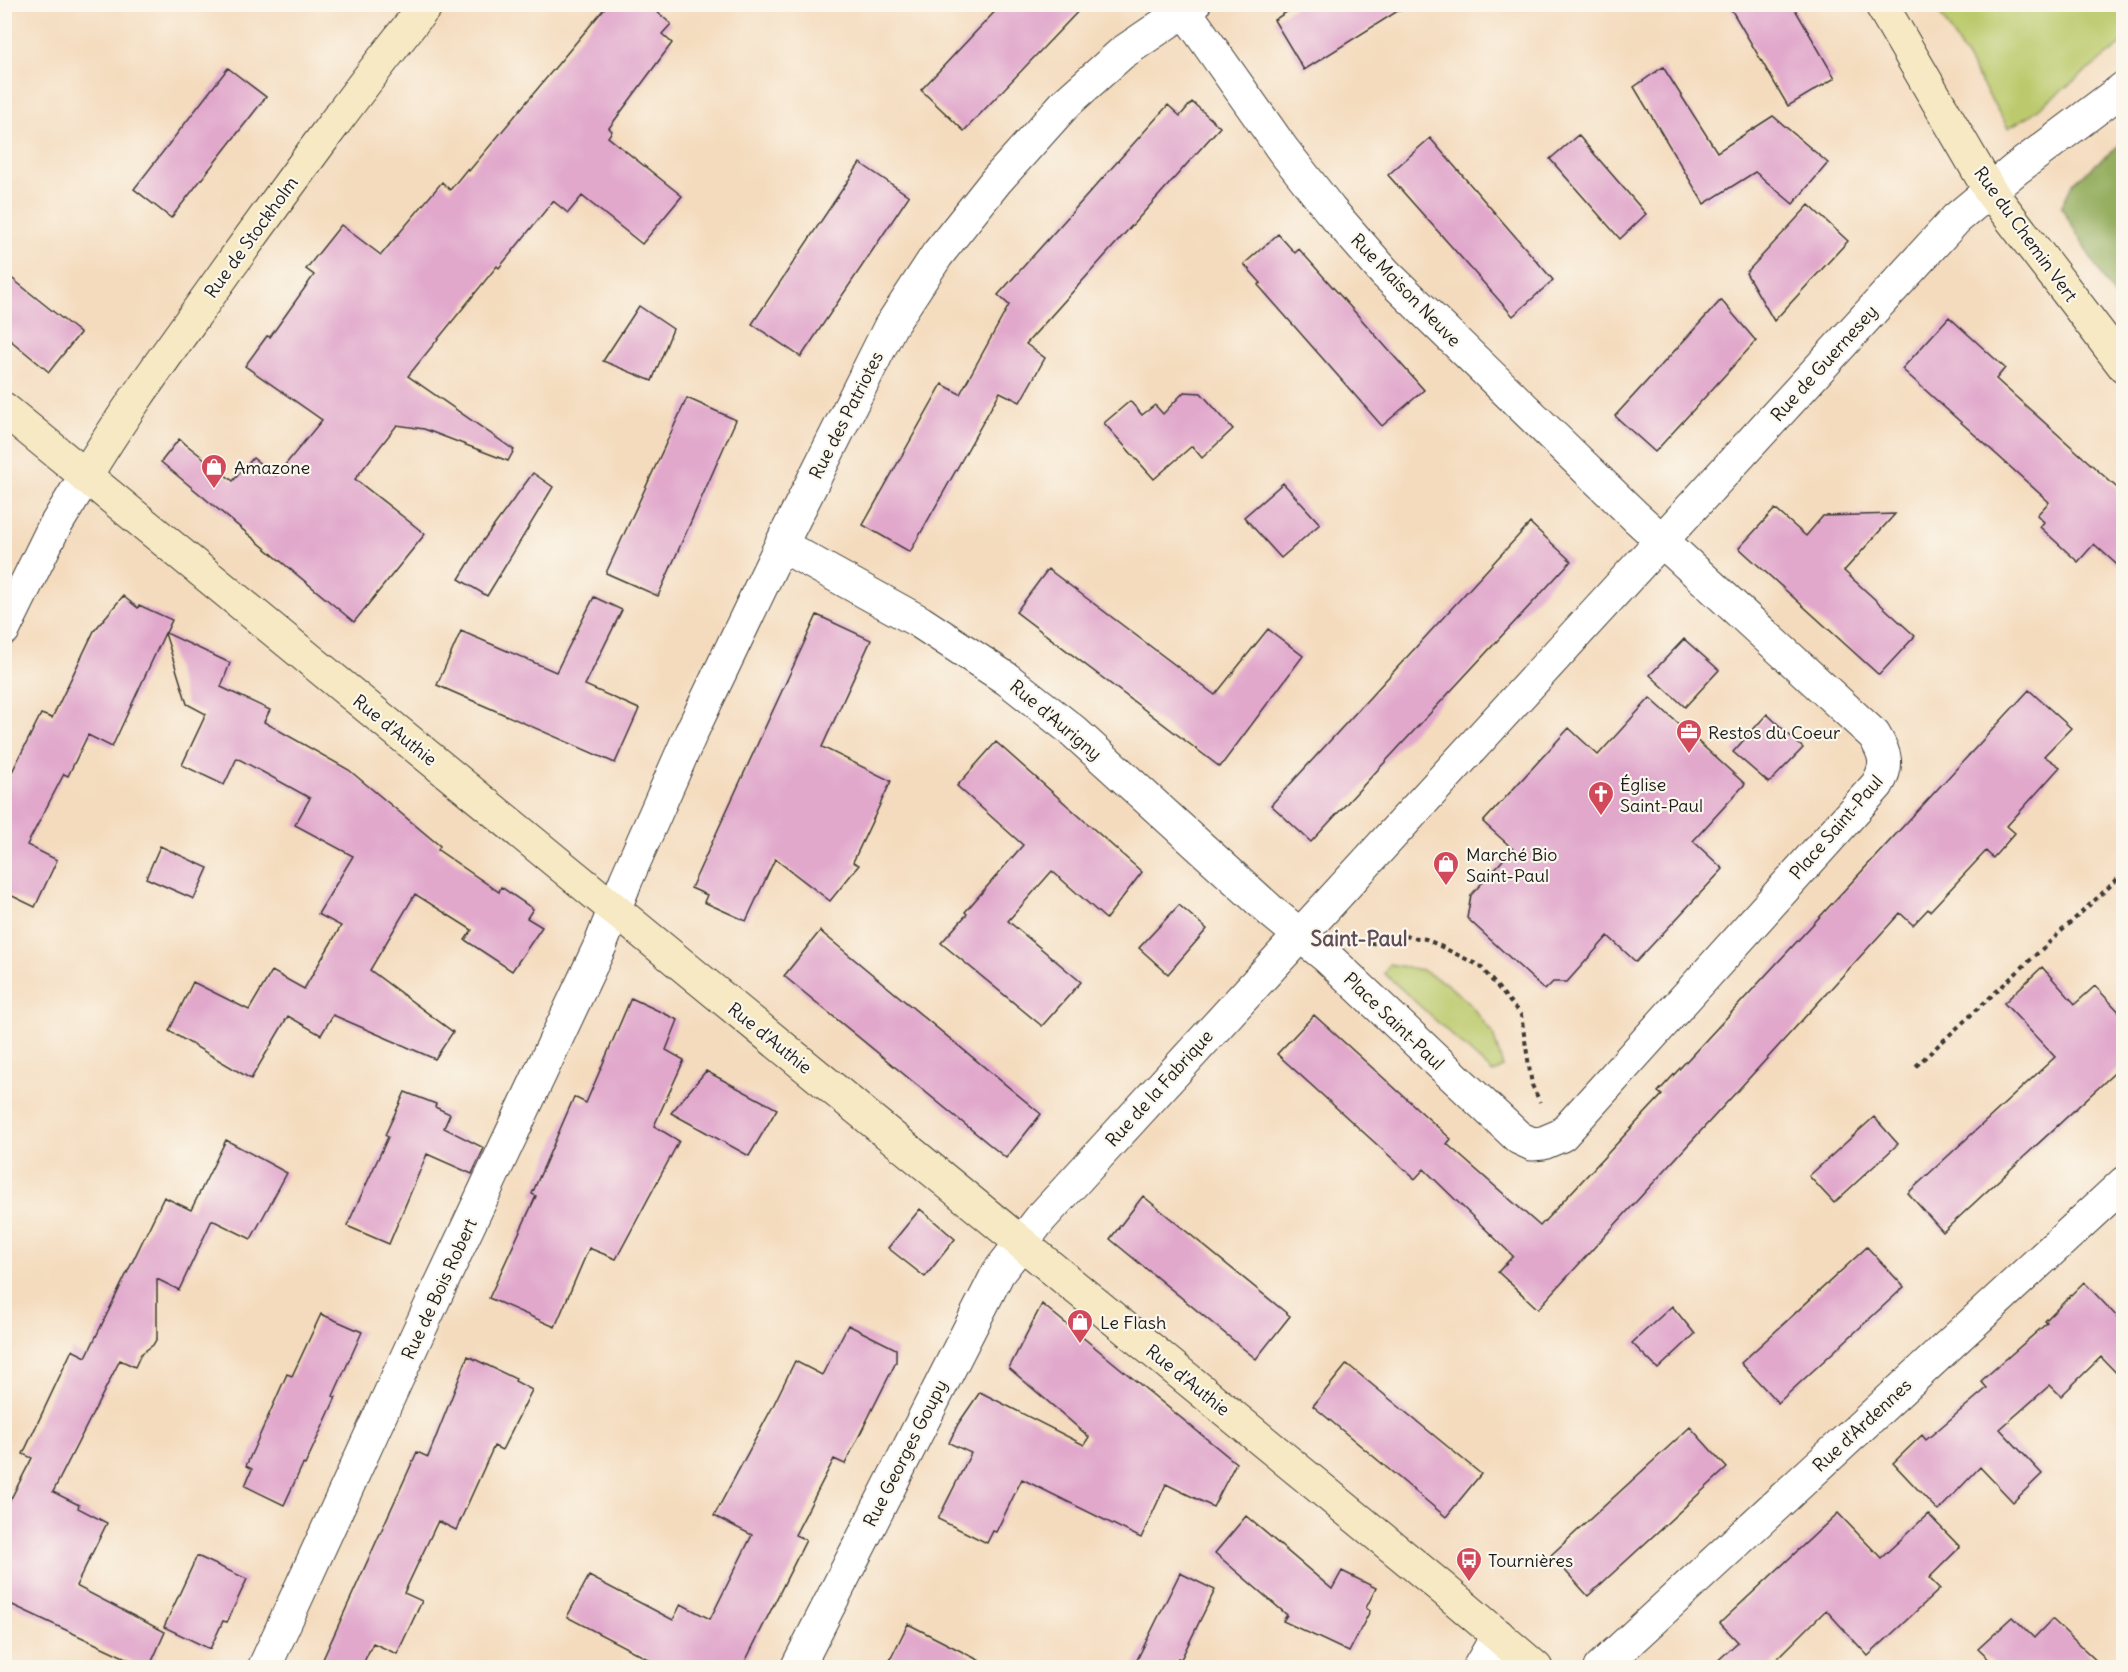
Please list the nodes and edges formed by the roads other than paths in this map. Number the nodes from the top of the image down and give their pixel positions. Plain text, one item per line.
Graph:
1 (428, 4) edge
2 (1881, 4) edge
3 (1186, 7) edge
4 (2124, 88) edge
5 (1990, 191) junction
6 (2124, 366) edge
7 (4, 409) edge
8 (85, 477) junction
9 (1661, 540) junction
10 (781, 545) junction
11 (4, 629) edge
12 (614, 910) junction
13 (1301, 936) junction
14 (2124, 1183) edge
15 (1021, 1244) junction
16 (1498, 1635) junction
17 (264, 1668) edge
18 (797, 1668) edge
19 (1479, 1668) edge
20 (1536, 1668) edge
21 (1600, 1668) edge

1 - 8 street, Rue de Stockholm
2 - 5 street, Rue du Chemin Vert
3 - 9 street, Rue Maison Neuve
3 - 10 street, Rue des Patriotes
4 - 5 street, Rue de Guernesey
5 - 6 street, Rue du Chemin Vert
5 - 9 street, Rue de Guernesey
7 - 8 street, Rue d'Authie
8 - 11 street
8 - 12 street, Rue d'Authie
9 - 13 street
9 - 13 street, Place Saint-Paul
10 - 12 street, Rue des Patriotes
10 - 13 street, Rue d'Aurigny
12 - 15 street, Rue d'Authie
12 - 17 street, Rue de Bois Robert
13 - 15 street, Rue de la Fabrique
14 - 21 street, Rue d'Ardennes
15 - 16 street, Rue d'Authie
15 - 18 street, Rue Georges Goupy
16 - 19 street
16 - 20 street, Rue d'Authie

